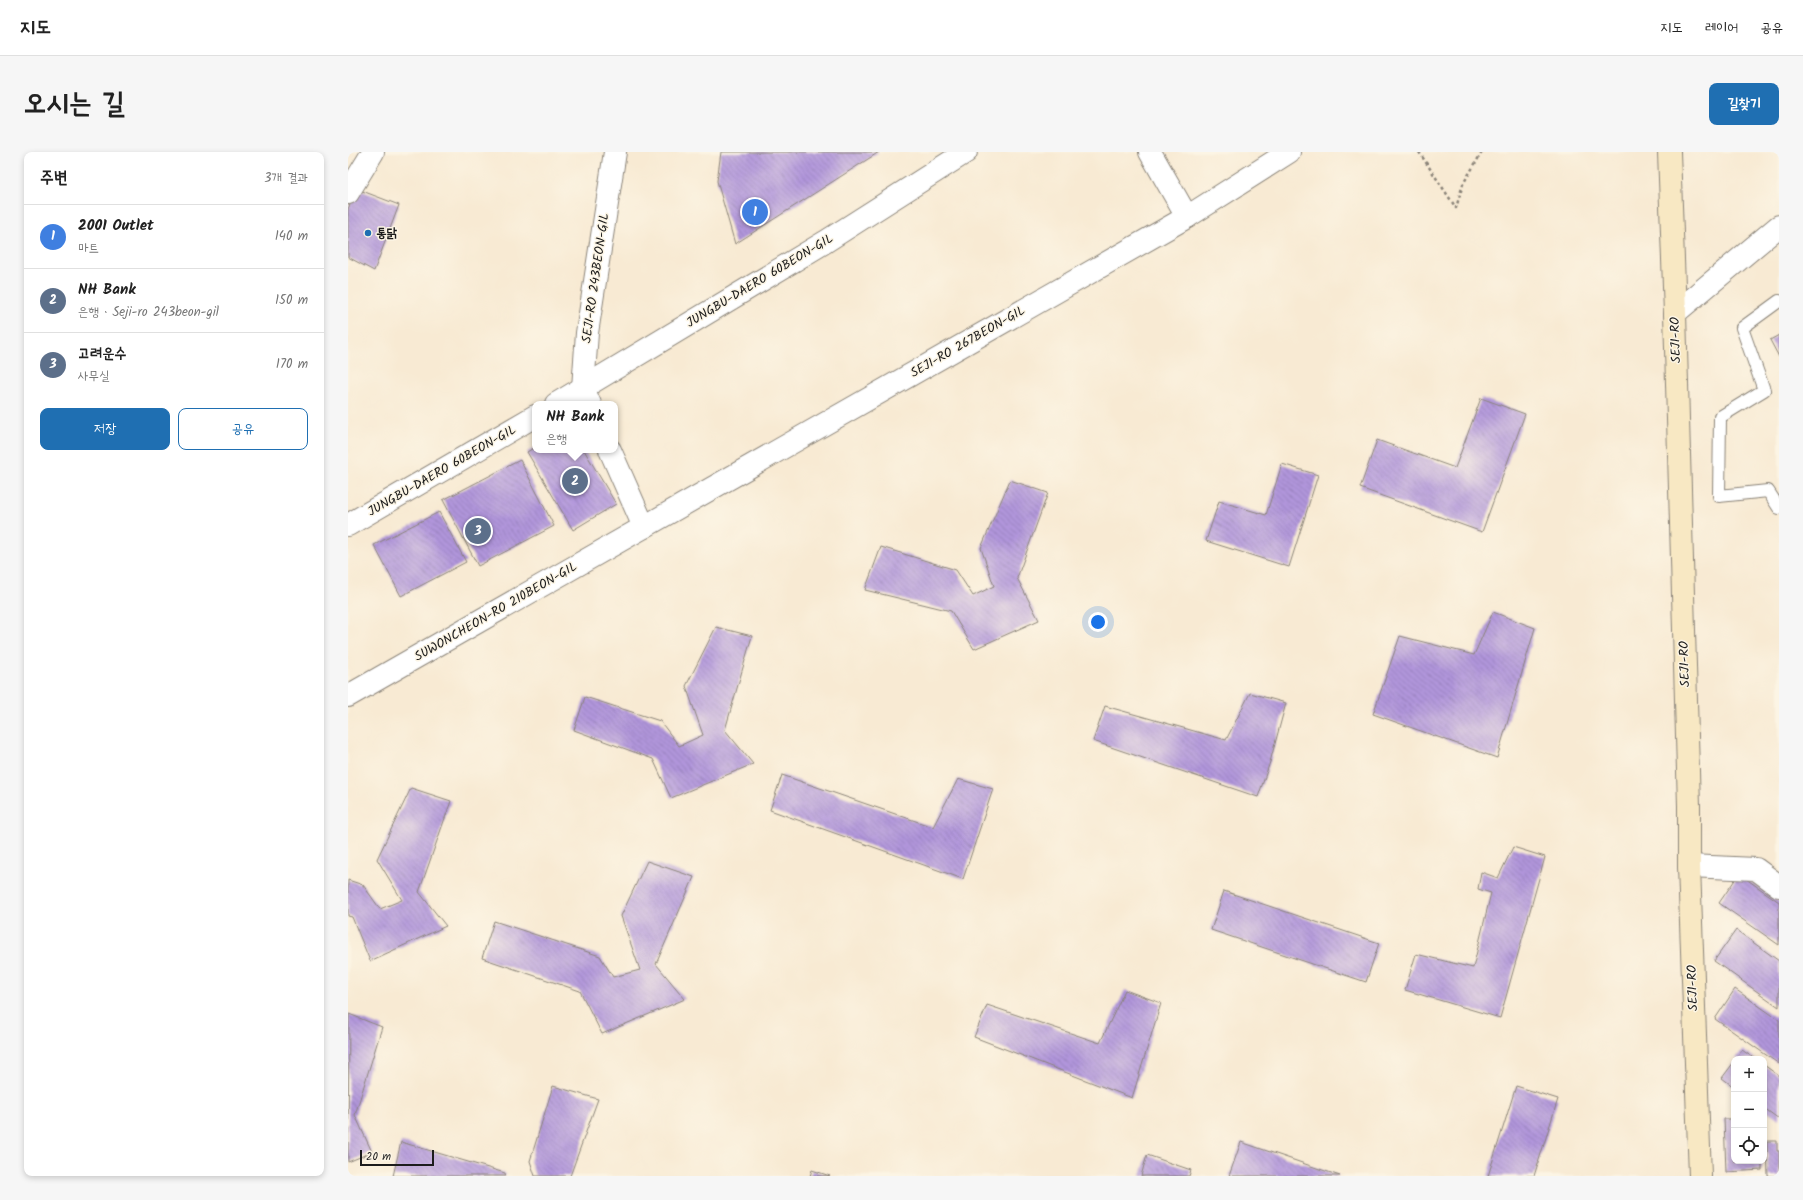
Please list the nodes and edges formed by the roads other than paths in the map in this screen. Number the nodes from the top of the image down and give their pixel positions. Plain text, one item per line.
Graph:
1 (373, 152) edge
2 (615, 152) edge
3 (1150, 152) edge
4 (1289, 152) edge
5 (1669, 152) edge
6 (963, 153) edge
7 (348, 193) edge
8 (1187, 217) junction
9 (1779, 226) edge
10 (1779, 301) edge
11 (1675, 313) junction
12 (587, 396) edge
13 (568, 401) edge
14 (532, 418) edge
15 (611, 453) edge
16 (1779, 508) edge
17 (348, 525) edge
18 (644, 527) junction
19 (348, 696) edge
20 (1689, 866) junction
21 (1779, 886) edge
22 (1700, 1176) edge

1 - 7 street
2 - 12 street, SEJI-RO 243BEON-GIL
3 - 8 street
4 - 8 street, SEJI-RO 267BEON-GIL
5 - 11 street, SEJI-RO
6 - 12 street, JUNGBU-DAERO 60BEON-GIL
8 - 18 street, SEJI-RO 267BEON-GIL
9 - 11 street
10 - 16 lane
11 - 20 street, SEJI-RO
12 - 13 street, JUNGBU-DAERO 60BEON-GIL
14 - 17 street, JUNGBU-DAERO 60BEON-GIL
15 - 18 street
18 - 19 street, SUWONCHEON-RO 210BEON-GIL
20 - 21 street
20 - 22 street, SEJI-RO

